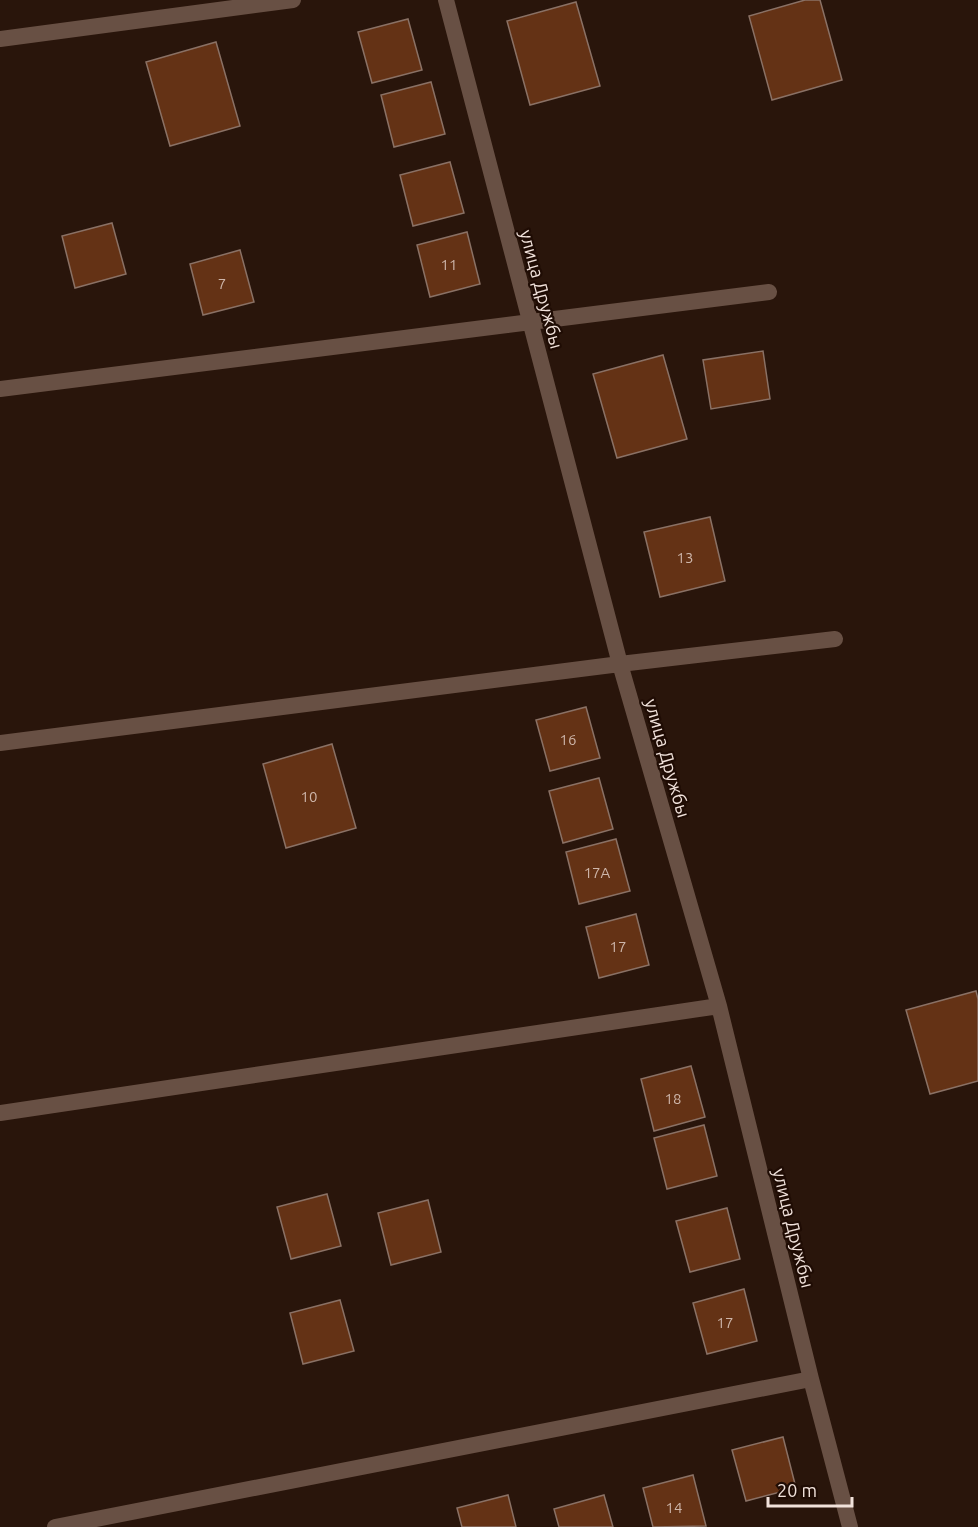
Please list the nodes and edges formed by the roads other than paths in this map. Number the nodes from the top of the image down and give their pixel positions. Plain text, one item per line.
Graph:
1 (293, 0) edge
2 (446, 0) edge
3 (0, 39) edge
4 (769, 292) dead end
5 (530, 321) junction
6 (0, 389) edge
7 (836, 639) dead end
8 (620, 664) junction
9 (0, 744) edge
10 (719, 1006) junction
11 (0, 1113) edge
12 (811, 1379) junction
13 (54, 1527) edge
14 (850, 1527) edge

1 - 3 street
2 - 5 street, улица Дружбы
4 - 5 street
5 - 6 street
5 - 8 street, улица Дружбы
7 - 8 street
8 - 9 street
8 - 10 street, улица Дружбы
10 - 11 street
10 - 12 street, улица Дружбы
12 - 13 street
12 - 14 street, улица Дружбы

